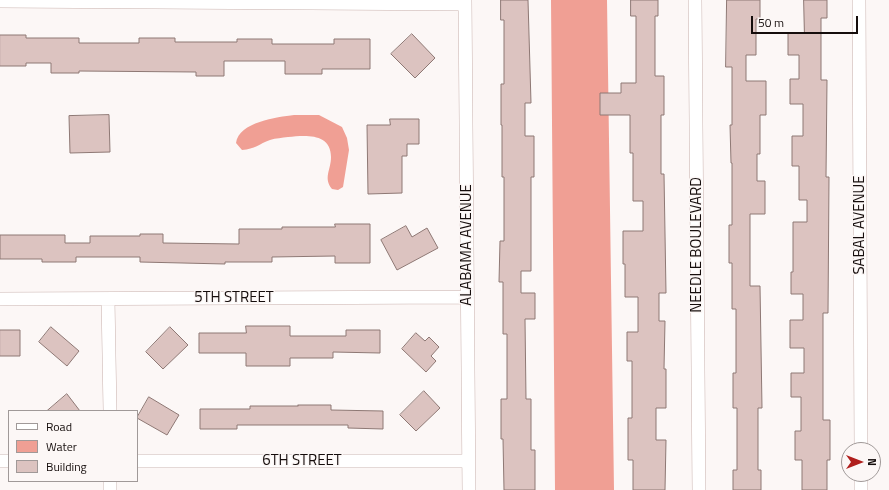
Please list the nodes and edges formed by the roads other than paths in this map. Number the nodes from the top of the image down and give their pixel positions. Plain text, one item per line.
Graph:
1 (695, 0) edge
2 (860, 0) edge
3 (0, 1) edge
4 (465, 2) edge
5 (467, 297) junction
6 (0, 299) edge
7 (108, 299) junction
8 (110, 410) edge
9 (861, 442) edge
10 (138, 461) edge
11 (468, 461) junction
12 (469, 490) edge
13 (699, 490) edge

1 - 13 street, NEEDLE BOULEVARD
2 - 9 street, SABAL AVENUE
3 - 4 street
4 - 5 street, ALABAMA AVENUE
5 - 7 street, 5TH STREET
5 - 11 street, ALABAMA AVENUE
6 - 7 street, 5TH STREET
7 - 8 street
10 - 11 street, 6TH STREET
11 - 12 street, ALABAMA AVENUE

